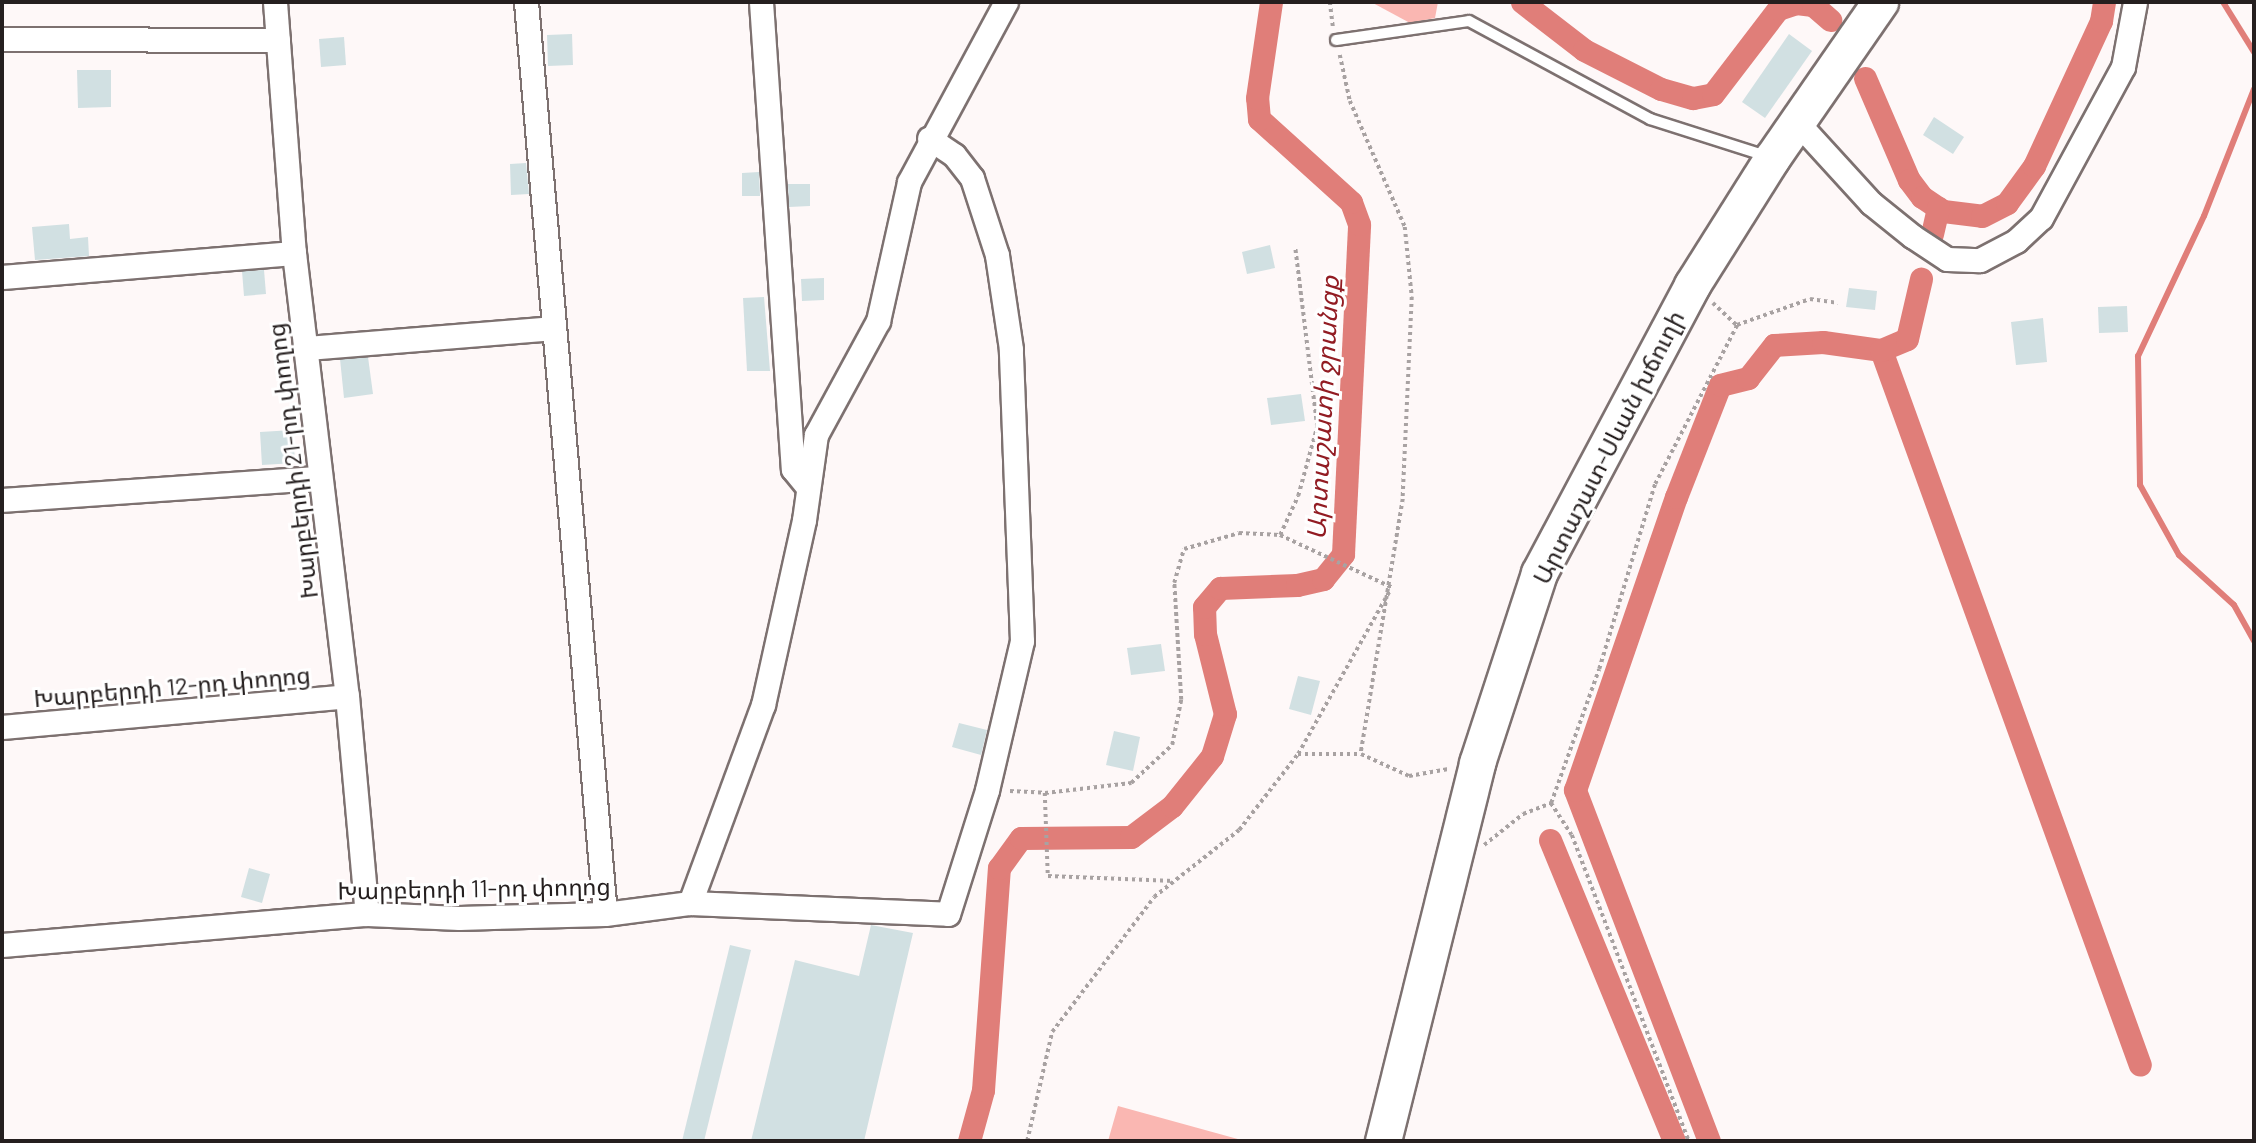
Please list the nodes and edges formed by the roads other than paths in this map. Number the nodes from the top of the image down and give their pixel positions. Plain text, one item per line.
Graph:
1 (275, 2) edge
2 (526, 2) edge
3 (761, 2) edge
4 (1006, 2) edge
5 (1880, 2) edge
6 (2135, 2) edge
7 (2, 39) edge
8 (278, 40) junction
9 (1336, 40) road end
10 (1797, 122) junction
11 (929, 138) junction
12 (1772, 158) junction
13 (295, 253) junction
14 (2, 277) edge
15 (552, 328) junction
16 (306, 348) junction
17 (320, 478) junction
18 (807, 486) junction
19 (2, 500) edge
20 (347, 696) junction
21 (2, 727) edge
22 (690, 903) junction
23 (366, 914) junction
24 (605, 914) junction
25 (2, 945) edge
26 (1383, 1141) edge

1 - 8 street, Խարբերդի 21-րդ փողոց
2 - 15 street
3 - 18 street
4 - 11 street
5 - 10 main road, Արտաշատ-Սևան խճուղի
6 - 10 street
7 - 8 street
8 - 13 street, Խարբերդի 21-րդ փողոց
9 - 12 lane
10 - 12 main road, Արտաշատ-Սևան խճուղի
11 - 18 street
11 - 22 street, Խարբերդի 11-րդ փողոց
12 - 26 main road, Արտաշատ-Սևան խճուղի
13 - 14 street
13 - 16 street, Խարբերդի 21-րդ փողոց
15 - 16 street
15 - 24 street
16 - 17 street, Խարբերդի 21-րդ փողոց
17 - 19 street
17 - 20 street, Խարբերդի 21-րդ փողոց
18 - 22 street
20 - 21 street, Խարբերդի 12-րդ փողոց
20 - 23 street, Խարբերդի 21-րդ փողոց
22 - 24 street, Խարբերդի 11-րդ փողոց
23 - 24 street, Խարբերդի 11-րդ փողոց
23 - 25 street, Խարբերդի 11-րդ փողոց

